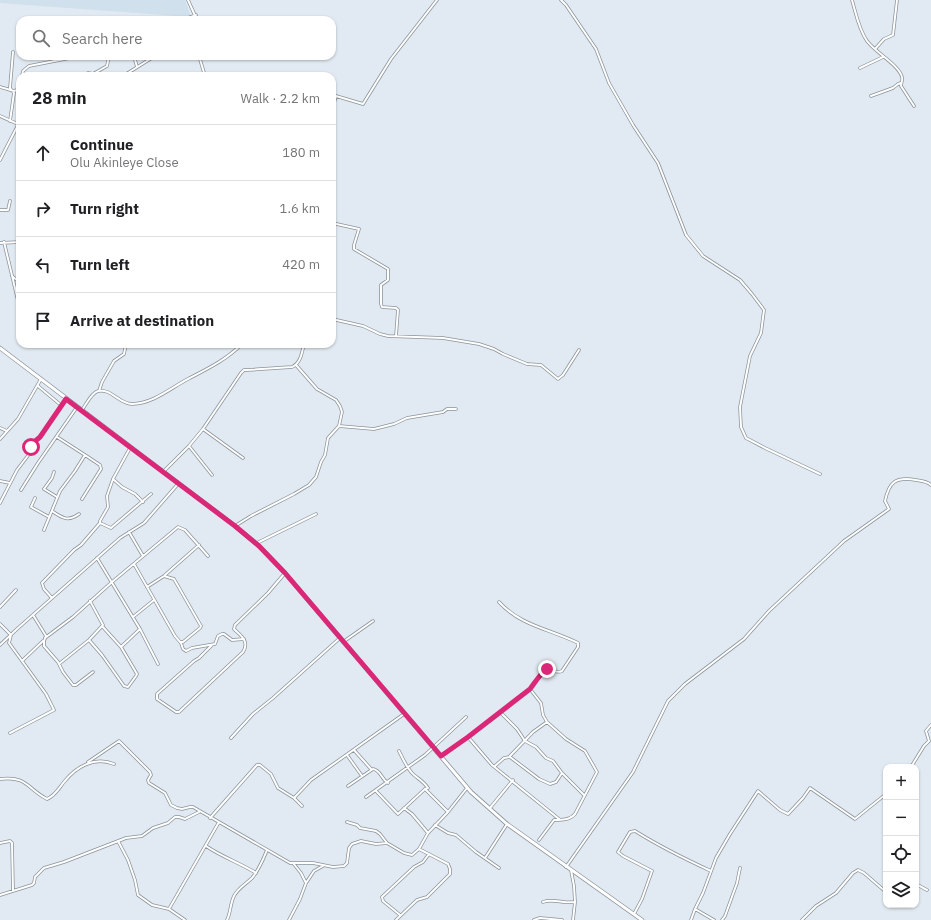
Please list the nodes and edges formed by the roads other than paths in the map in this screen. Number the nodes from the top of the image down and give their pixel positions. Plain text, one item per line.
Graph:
1 (188, 0) edge
2 (437, 0) edge
3 (561, 0) edge
4 (852, 0) edge
5 (896, 0) edge
6 (196, 15) edge
7 (875, 49) junction
8 (12, 52) dead end
9 (883, 57) junction
10 (64, 60) edge
11 (108, 60) edge
12 (135, 60) edge
13 (148, 60) edge
14 (200, 60) edge
15 (137, 66) junction
16 (860, 68) dead end
17 (23, 72) edge
18 (96, 72) edge
19 (129, 72) edge
20 (204, 72) edge
21 (901, 83) junction
22 (0, 87) edge
23 (14, 91) junction
24 (336, 96) edge
25 (871, 96) dead end
26 (914, 106) dead end
27 (0, 116) edge
28 (10, 121) junction
29 (16, 124) edge
30 (16, 131) edge
31 (0, 160) edge
32 (10, 201) dead end
33 (0, 210) edge
34 (336, 224) edge
35 (4, 242) junction
36 (16, 242) edge
37 (0, 243) edge
38 (12, 275) junction
39 (16, 278) edge
40 (16, 282) edge
41 (13, 284) junction
42 (16, 295) edge
43 (336, 320) edge
44 (396, 336) junction
45 (0, 348) edge
46 (125, 348) edge
47 (238, 348) edge
48 (303, 348) edge
49 (579, 350) dead end
50 (296, 365) junction
51 (41, 380) junction
52 (38, 386) junction
53 (99, 391) junction
54 (66, 399) junction
55 (62, 406) junction
56 (77, 407) junction
57 (456, 408) dead end
58 (81, 410) junction
59 (339, 426) junction
60 (0, 428) edge
61 (203, 429) junction
62 (7, 431) junction
63 (57, 437) junction
64 (0, 439) edge
65 (189, 446) junction
66 (130, 448) junction
67 (86, 455) junction
68 (243, 458) dead end
69 (54, 472) dead end
70 (163, 472) junction
71 (820, 474) dead end
72 (212, 475) dead end
73 (113, 479) junction
74 (0, 481) edge
75 (10, 483) junction
76 (178, 484) junction
77 (931, 485) edge
78 (21, 490) dead end
79 (151, 494) dead end
80 (57, 497) junction
81 (35, 498) dead end
82 (82, 499) dead end
83 (143, 502) junction
84 (0, 503) edge
85 (52, 511) junction
86 (79, 514) dead end
87 (316, 514) dead end
88 (49, 517) junction
89 (100, 523) junction
90 (235, 526) junction
91 (44, 530) dead end
92 (129, 532) junction
93 (256, 544) junction
94 (199, 545) junction
95 (143, 556) junction
96 (208, 556) dead end
97 (97, 558) junction
98 (134, 564) junction
99 (170, 571) junction
100 (285, 573) junction
101 (164, 576) junction
102 (174, 579) junction
103 (112, 582) junction
104 (147, 587) junction
105 (16, 590) dead end
106 (52, 598) junction
107 (154, 600) junction
108 (90, 601) junction
109 (499, 602) dead end
110 (0, 607) edge
111 (33, 615) junction
112 (132, 617) junction
113 (373, 621) dead end
114 (0, 624) edge
115 (102, 626) junction
116 (140, 629) junction
117 (11, 635) junction
118 (46, 638) junction
119 (340, 638) junction
120 (244, 639) junction
121 (89, 640) junction
122 (44, 641) junction
123 (180, 642) junction
124 (343, 642) junction
125 (0, 645) edge
126 (212, 645) junction
127 (120, 647) junction
128 (23, 660) junction
129 (59, 664) junction
130 (158, 664) dead end
131 (93, 672) dead end
132 (530, 689) junction
133 (500, 712) junction
134 (404, 714) junction
135 (466, 717) dead end
136 (547, 722) junction
137 (931, 725) edge
138 (10, 733) dead end
139 (468, 737) junction
140 (231, 738) dead end
141 (525, 741) junction
142 (432, 747) junction
143 (354, 750) junction
144 (399, 751) dead end
145 (346, 755) junction
146 (441, 756) junction
147 (510, 757) junction
148 (88, 762) junction
149 (114, 764) dead end
150 (913, 764) edge
151 (495, 766) junction
152 (408, 768) junction
153 (371, 769) junction
154 (562, 773) junction
155 (362, 776) junction
156 (0, 779) edge
157 (513, 780) junction
158 (388, 783) junction
159 (348, 786) dead end
160 (467, 788) junction
161 (425, 789) junction
162 (376, 791) junction
163 (584, 795) junction
164 (883, 796) edge
165 (366, 797) dead end
166 (294, 798) junction
167 (302, 806) dead end
168 (404, 808) junction
169 (489, 809) junction
170 (198, 812) junction
171 (448, 812) junction
172 (210, 818) junction
173 (560, 820) junction
174 (219, 822) junction
175 (347, 822) dead end
176 (507, 824) junction
177 (435, 825) junction
178 (428, 833) junction
179 (539, 840) dead end
180 (118, 841) junction
181 (0, 842) edge
182 (388, 843) junction
183 (206, 846) junction
184 (419, 849) junction
185 (267, 850) junction
186 (429, 854) junction
187 (485, 858) junction
188 (293, 863) junction
189 (324, 866) junction
190 (566, 867) junction
191 (499, 868) dead end
192 (740, 868) dead end
193 (571, 870) junction
194 (711, 871) junction
195 (256, 874) junction
196 (306, 883) junction
197 (919, 886) edge
198 (883, 889) edge
199 (927, 890) dead end
200 (14, 891) junction
201 (0, 895) edge
202 (543, 902) dead end
203 (575, 902) junction
204 (169, 909) junction
205 (695, 909) junction
206 (634, 915) junction
207 (400, 916) junction
208 (185, 920) edge
209 (227, 920) edge
210 (289, 920) edge
211 (396, 920) edge
212 (534, 920) edge
213 (562, 920) edge
214 (573, 920) edge
215 (642, 920) edge
216 (692, 920) edge
217 (714, 920) edge
218 (722, 920) edge
219 (802, 920) edge

1 - 6 street
2 - 24 street
3 - 71 street
4 - 7 street
5 - 7 street
7 - 9 street
8 - 23 street
9 - 16 street
9 - 21 street
10 - 17 street
11 - 18 street
12 - 15 street
13 - 15 street
14 - 20 street
15 - 19 street
21 - 25 street
21 - 26 street
22 - 23 street
23 - 28 street
27 - 28 street
28 - 29 street
30 - 31 street
32 - 33 street
34 - 44 street
35 - 36 street
35 - 37 street
35 - 38 street
38 - 39 street
38 - 41 street
40 - 41 street
41 - 42 street
43 - 44 street
44 - 49 street
45 - 51 main road
46 - 53 street
47 - 53 street
48 - 50 street
50 - 59 street
50 - 61 street
51 - 52 street
51 - 54 main road
52 - 55 street
52 - 62 street
53 - 58 street
54 - 55 street
54 - 56 main road
55 - 75 street
56 - 58 main road
56 - 63 street
57 - 59 street
58 - 66 main road
59 - 90 street
60 - 62 street
61 - 65 street
61 - 68 street
62 - 64 street
63 - 67 street
63 - 78 street
65 - 70 street
65 - 72 street
66 - 70 main road
66 - 73 street
67 - 80 street
67 - 82 street
69 - 80 street
70 - 76 main road
73 - 83 street
73 - 89 street
74 - 75 street
75 - 84 street
76 - 90 main road
76 - 92 street
77 - 190 street
79 - 83 street
80 - 85 street
81 - 88 street
83 - 89 street
85 - 86 street
85 - 88 street
87 - 93 street
88 - 91 street
89 - 106 street
90 - 93 main road
92 - 95 street
92 - 97 street
93 - 100 main road
94 - 95 street
94 - 96 street
94 - 99 street
95 - 98 street
97 - 103 street
97 - 106 street
98 - 103 street
98 - 104 street
99 - 101 street
99 - 102 street
100 - 119 main road
100 - 120 street
101 - 102 street
101 - 104 street
102 - 123 street
103 - 108 street
103 - 112 street
104 - 107 street
105 - 110 street
106 - 111 street
107 - 112 street
107 - 123 street
108 - 115 street
108 - 118 street
109 - 132 street
111 - 117 street
111 - 118 street
112 - 116 street
113 - 124 street
114 - 117 street
115 - 121 street
115 - 127 street
116 - 127 street
116 - 130 street
117 - 125 street
117 - 128 street
118 - 122 street
119 - 124 main road
119 - 140 street
120 - 126 street
120 - 126 street
121 - 127 street
121 - 129 street
122 - 128 street
122 - 129 street
123 - 126 street
124 - 134 main road
128 - 138 street
129 - 131 street
132 - 133 street
132 - 136 street
133 - 139 street
133 - 141 street
134 - 142 main road
134 - 143 street
135 - 142 street
136 - 141 street
136 - 163 street
137 - 150 street
139 - 146 street
139 - 151 street
141 - 147 street
141 - 154 street
142 - 146 main road
142 - 152 street
143 - 145 street
143 - 153 street
144 - 152 street
145 - 155 street
145 - 166 street
146 - 160 main road
147 - 151 street
147 - 154 street
148 - 149 street
148 - 156 street
148 - 170 street
151 - 157 street
152 - 158 street
152 - 161 street
153 - 155 street
153 - 158 street
154 - 163 street
155 - 159 street
157 - 169 street
157 - 173 street
158 - 162 street
160 - 169 main road
160 - 171 street
161 - 168 street
161 - 171 street
162 - 165 street
162 - 168 street
163 - 173 street
164 - 194 street
166 - 167 street
166 - 172 street
168 - 178 street
169 - 176 main road
170 - 172 street
170 - 180 street
171 - 177 street
172 - 174 street
173 - 179 street
174 - 183 street
174 - 185 street
175 - 182 street
176 - 187 street
176 - 190 main road
177 - 178 street
177 - 187 street
178 - 184 street
180 - 200 street
180 - 204 street
181 - 200 street
182 - 184 street
182 - 189 street
183 - 195 street
183 - 204 street
184 - 186 street
185 - 188 street
185 - 195 street
186 - 207 street
186 - 207 street
187 - 191 street
188 - 189 street
188 - 196 street
189 - 196 street
190 - 193 main road
192 - 218 street
193 - 203 street
193 - 206 main road
194 - 205 street
194 - 206 street
195 - 209 street
196 - 210 street
197 - 199 street
198 - 219 street
200 - 201 street
202 - 203 street
203 - 214 street
204 - 208 street
205 - 216 street
205 - 217 street
206 - 215 main road
207 - 211 street
212 - 213 street

